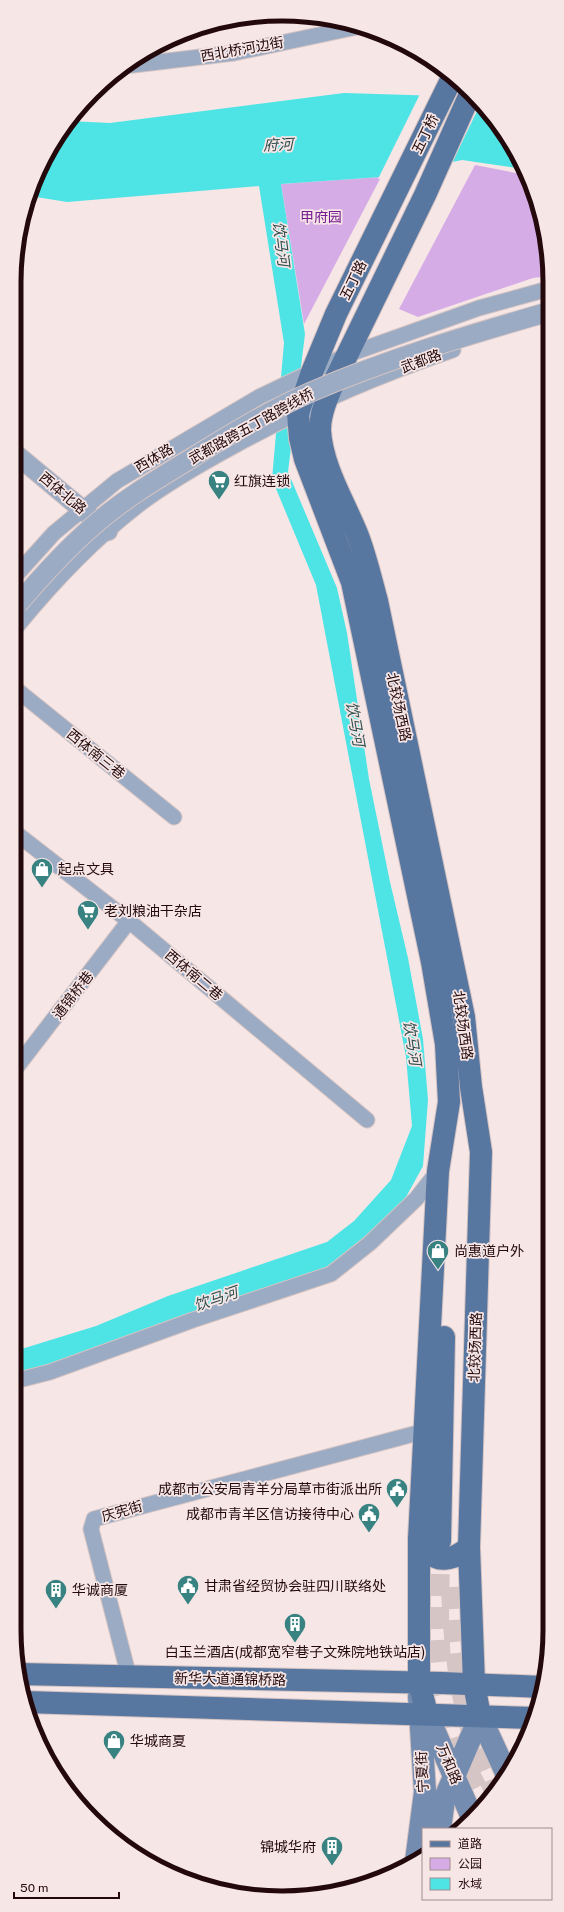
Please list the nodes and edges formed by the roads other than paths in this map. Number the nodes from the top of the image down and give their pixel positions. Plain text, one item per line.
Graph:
1 (347, 29) edge
2 (141, 63) edge
3 (450, 82) edge
4 (468, 98) edge
5 (398, 190) joint
6 (425, 195) joint
7 (543, 290) edge
8 (543, 314) edge
9 (543, 321) edge
10 (347, 355) junction
11 (312, 372) junction
12 (326, 400) junction
13 (298, 413) junction
14 (21, 458) edge
15 (82, 509) junction
16 (108, 531) junction
17 (21, 571) edge
18 (21, 601) edge
19 (21, 621) edge
20 (21, 693) edge
21 (174, 817) dead end
22 (21, 837) edge
23 (129, 921) junction
24 (21, 1061) edge
25 (449, 1102) junction
26 (367, 1120) dead end
27 (438, 1171) junction
28 (21, 1379) edge
29 (425, 1431) junction
30 (445, 1542) junction
31 (25, 1674) edge
32 (129, 1677) junction
33 (419, 1682) junction
34 (474, 1684) junction
35 (537, 1687) edge
36 (31, 1702) edge
37 (430, 1714) junction
38 (480, 1716) junction
39 (528, 1718) edge
40 (504, 1767) edge
41 (454, 1774) junction
42 (470, 1812) edge
43 (440, 1828) edge
44 (417, 1853) edge

1 - 2 street, 西北桥河边街
3 - 5 main road, 五丁桥
4 - 6 main road, 五丁桥
5 - 11 main road, 五丁路
6 - 10 main road, 五丁路
7 - 10 street
8 - 18 street, 武都路跨五丁路跨线桥, bridge
9 - 12 street, 武都路
10 - 11 street
10 - 12 main road, 北较场西路
11 - 13 main road, 北较场西路
11 - 15 street, 西体路
12 - 13 street, 武都路
12 - 30 main road, 北较场西路
13 - 16 street
13 - 25 main road, 北较场西路
14 - 15 street, 西体北路
15 - 16 street, 西体北路
15 - 17 street, 西体路
16 - 19 street
20 - 21 street, 西体南三巷
22 - 23 street, 西体南二巷
23 - 24 street, 通锦桥巷
23 - 26 street, 西体南二巷
25 - 27 main road, 北较场西路
25 - 30 main road
27 - 28 street
27 - 29 main road, 北较场西路
29 - 30 main road, 北较场西路
29 - 32 street, 庆宪街
30 - 33 main road, 北较场西路
30 - 34 main road, 北较场西路
31 - 32 main road, 新华大道通锦桥路
32 - 33 main road, 新华大道通锦桥路
33 - 34 main road, 新华大道通锦桥路
33 - 37 main road, 北较场西路
34 - 35 main road, 新华大道通锦桥路
34 - 38 main road, 北较场西路
36 - 37 main road, 新华大道通锦桥路
37 - 38 main road, 新华大道通锦桥路
37 - 41 main road, 万和路
37 - 44 main road, 宁夏街
38 - 39 main road, 新华大道通锦桥路
38 - 40 main road
38 - 41 main road, 宁夏街
41 - 42 main road, 万和路
41 - 43 main road, 宁夏街

